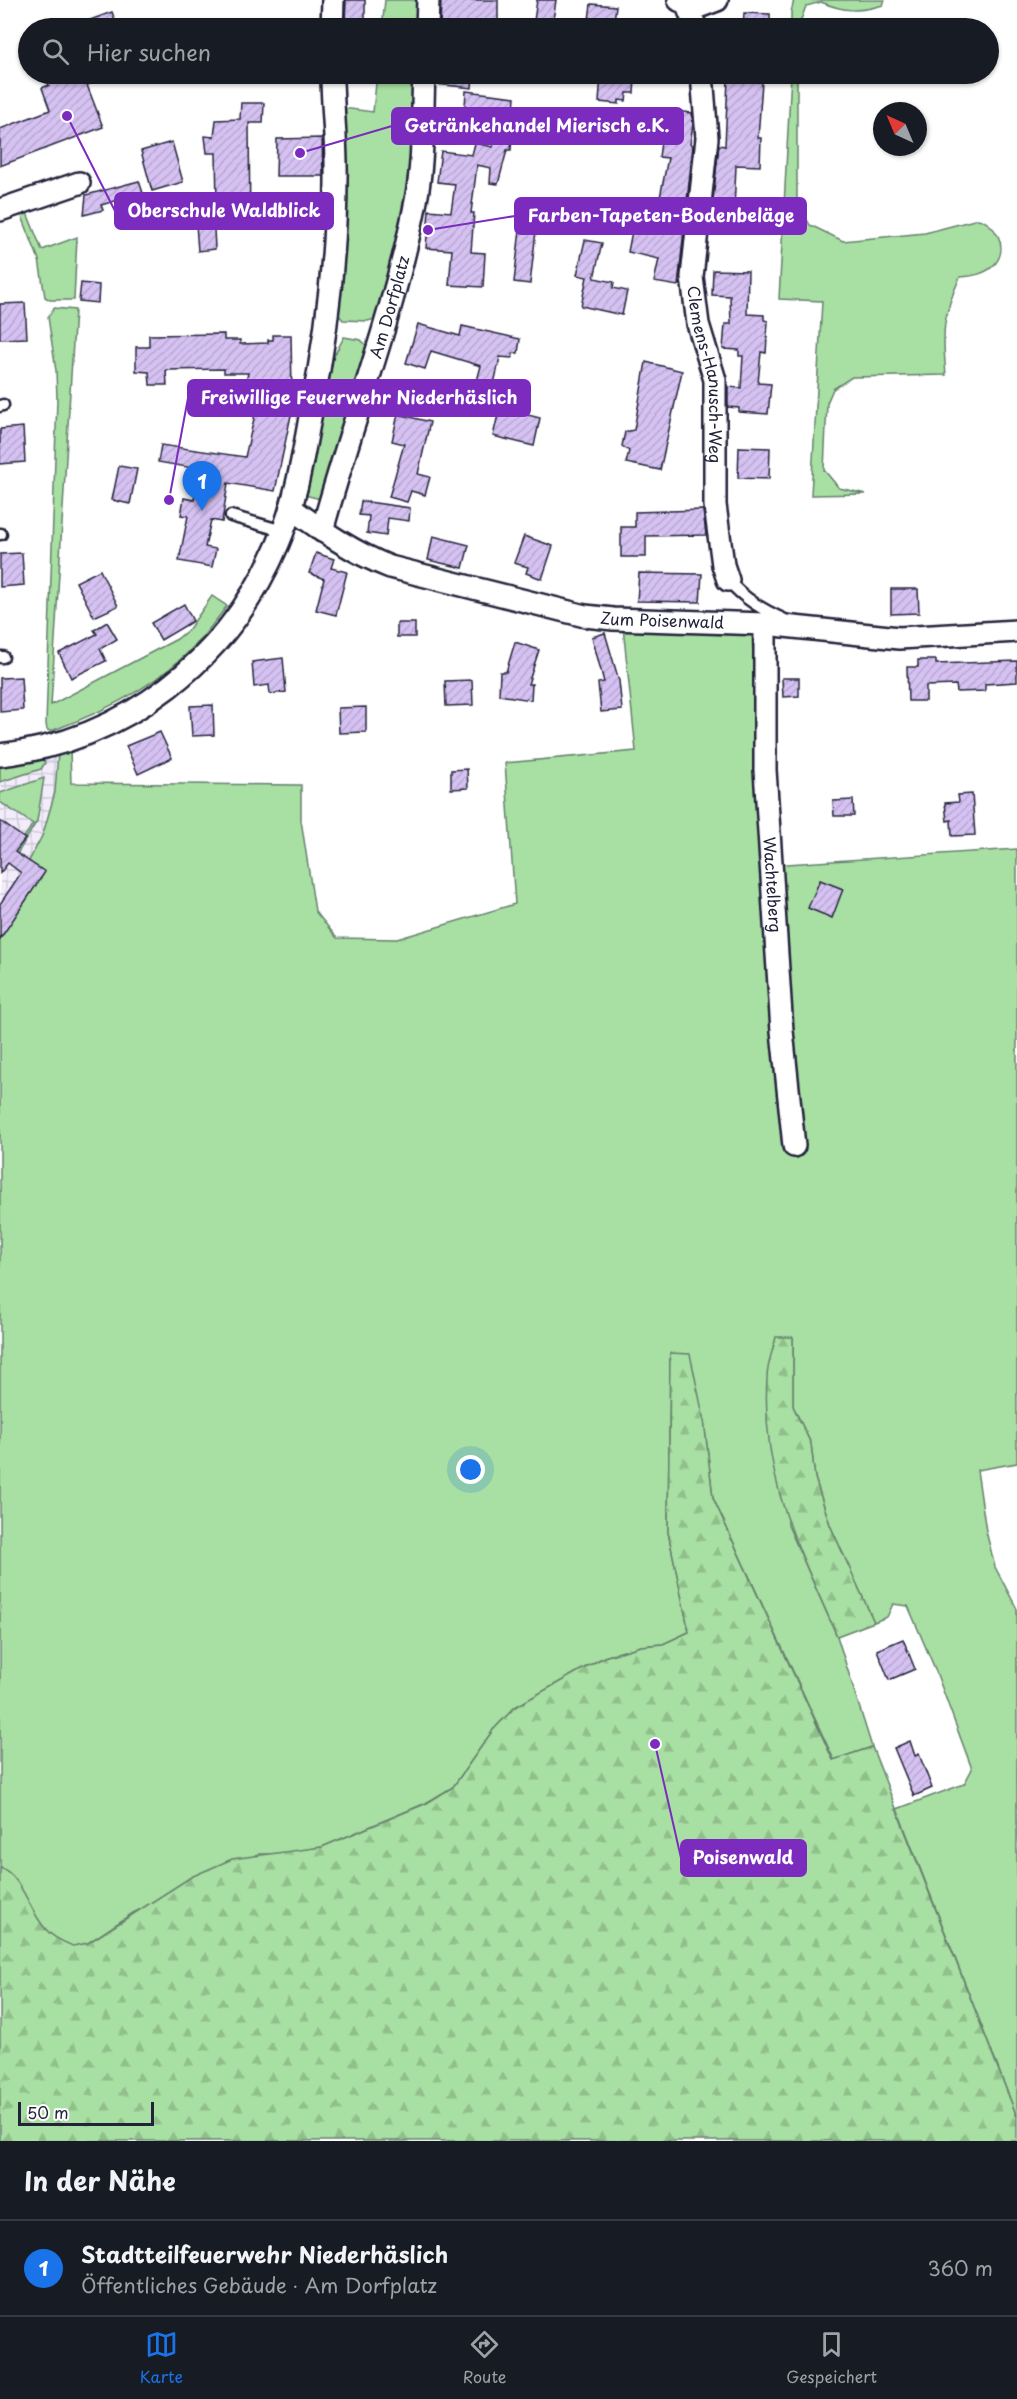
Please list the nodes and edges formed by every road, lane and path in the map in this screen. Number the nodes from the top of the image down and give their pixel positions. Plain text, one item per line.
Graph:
1 (333, 0) edge
2 (428, 0) edge
3 (717, 0) edge
4 (682, 1) edge
5 (332, 18) edge
6 (427, 18) edge
7 (691, 18) edge
8 (332, 84) edge
9 (423, 84) edge
10 (703, 84) edge
11 (79, 183) dead end
12 (0, 210) edge
13 (291, 508) junction
14 (231, 516) dead end
15 (283, 531) junction
16 (322, 531) junction
17 (728, 580) joint
18 (765, 624) junction
19 (808, 628) junction
20 (1017, 631) edge
21 (0, 755) edge
22 (794, 1146) dead end

1 - 5 street
2 - 6 street
3 - 4 street
4 - 7 street
8 - 13 street
9 - 16 street, Am Dorfplatz
10 - 17 street, Clemens-Hanusch-Weg
11 - 12 street
13 - 15 street
13 - 16 street
14 - 15 lane
15 - 21 street
16 - 18 street, Zum Poisenwald
17 - 19 lane, Clemens-Hanusch-Weg
18 - 19 street, Zum Poisenwald
18 - 22 street, Wachtelberg
19 - 20 street, Zum Poisenwald

